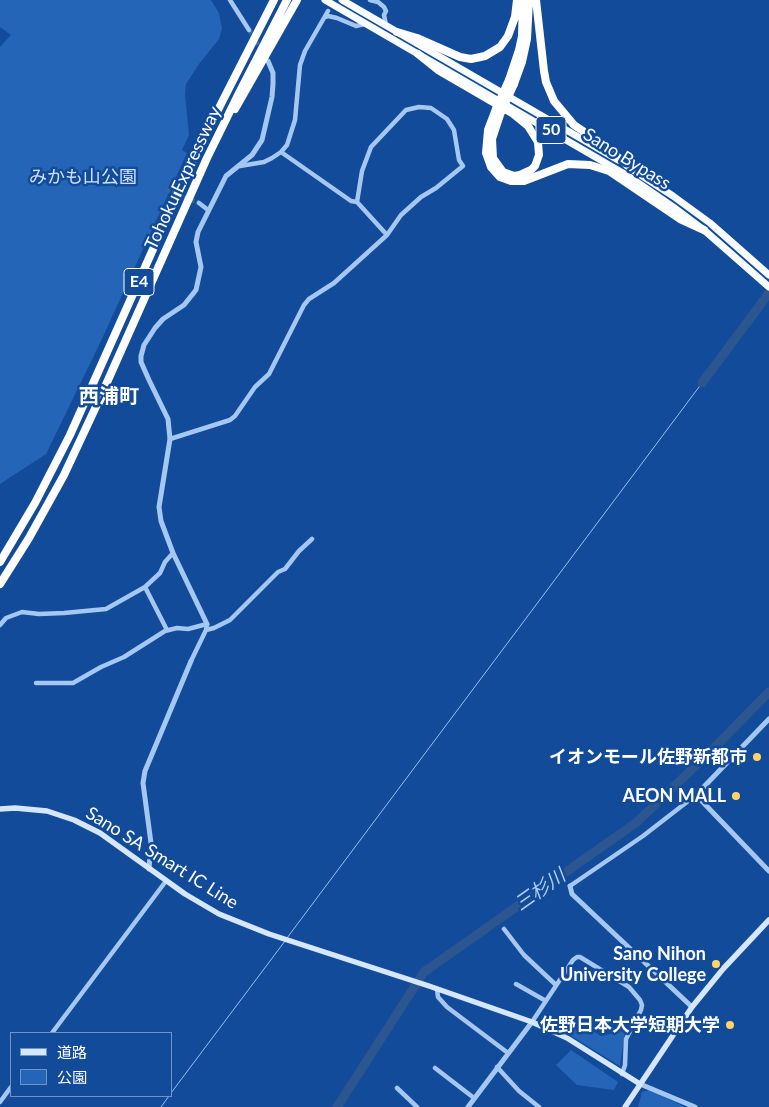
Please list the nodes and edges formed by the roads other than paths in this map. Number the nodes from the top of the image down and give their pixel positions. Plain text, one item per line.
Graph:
1 (230, 0) edge
2 (274, 0) edge
3 (287, 0) edge
4 (297, 0) edge
5 (325, 0) edge
6 (342, 0) edge
7 (370, 0) edge
8 (517, 0) edge
9 (523, 0) edge
10 (529, 0) edge
11 (536, 0) edge
12 (328, 11) dead end
13 (324, 18) junction
14 (366, 23) junction
15 (386, 25) junction
16 (248, 30) tunnel mouth
17 (396, 32) junction
18 (418, 54) junction
19 (268, 61) dead end
20 (512, 82) junction
21 (499, 110) junction
22 (215, 141) junction
23 (281, 152) junction
24 (240, 166) junction
25 (631, 168) junction
26 (357, 202) junction
27 (199, 204) tunnel mouth
28 (208, 210) junction
29 (704, 230) junction
30 (387, 236) junction
31 (768, 274) edge
32 (769, 288) edge
33 (170, 439) junction
34 (312, 539) dead end
35 (173, 553) junction
36 (0, 562) edge
37 (0, 584) edge
38 (145, 586) junction
39 (0, 625) edge
40 (206, 627) junction
41 (167, 630) junction
42 (191, 661) joint
43 (36, 682) dead end
44 (769, 719) edge
45 (696, 795) junction
46 (0, 809) edge
47 (149, 869) junction
48 (769, 871) edge
49 (166, 881) junction
50 (570, 886) joint
51 (769, 920) edge
52 (504, 929) dead end
53 (516, 984) dead end
54 (556, 985) junction
55 (437, 989) junction
56 (546, 1001) junction
57 (692, 1007) junction
58 (532, 1022) junction
59 (53, 1032) edge
60 (508, 1053) junction
61 (497, 1067) junction
62 (435, 1068) dead end
63 (622, 1074) junction
64 (640, 1084) junction
65 (10, 1088) edge
66 (396, 1088) dead end
67 (474, 1098) junction
68 (0, 1102) edge
69 (417, 1107) edge
70 (468, 1107) edge
71 (539, 1107) edge
72 (626, 1107) edge
73 (696, 1107) edge

1 - 16 street
2 - 36 highway, Tohoku Expressway / E4
3 - 22 highway, Tohoku Expressway / E4
4 - 22 highway
5 - 14 highway, Sano Bypass / 50
6 - 15 highway, Sano Bypass / 50
7 - 15 street
8 - 17 highway
9 - 20 highway
10 - 20 highway
11 - 25 highway
12 - 13 street
13 - 14 street
13 - 23 street
14 - 18 highway, Sano Bypass / 50
15 - 17 highway, Sano Bypass / 50
17 - 25 highway, Sano Bypass / 50
18 - 21 highway
18 - 29 highway, Sano Bypass / 50
19 - 24 street
20 - 21 highway, bridge
21 - 29 highway
22 - 37 highway, Tohoku Expressway / E4
23 - 24 street
23 - 26 street
24 - 28 street
25 - 31 highway, Sano Bypass / 50
26 - 30 street
26 - 30 street
27 - 28 street
28 - 33 street
29 - 32 highway, Sano Bypass / 50
30 - 33 street
33 - 35 street
34 - 40 street
35 - 38 street
35 - 40 street
38 - 39 street
38 - 41 street
40 - 41 street
40 - 42 street
41 - 43 street
42 - 47 street
44 - 45 street
45 - 48 street
45 - 50 street
46 - 47 main road, Sano SA Smart IC Line
47 - 49 main road, Sano SA Smart IC Line
49 - 55 main road, Sano SA Smart IC Line
49 - 59 street
50 - 57 street
51 - 57 main road
52 - 54 street
53 - 56 street
54 - 56 street
54 - 63 street
55 - 58 main road
55 - 60 street
56 - 58 street
57 - 64 main road
58 - 60 street
58 - 63 main road
60 - 61 street
61 - 67 street
61 - 71 street
62 - 67 street
63 - 64 main road
64 - 72 main road
64 - 73 street
65 - 68 street
66 - 69 street
67 - 70 street

